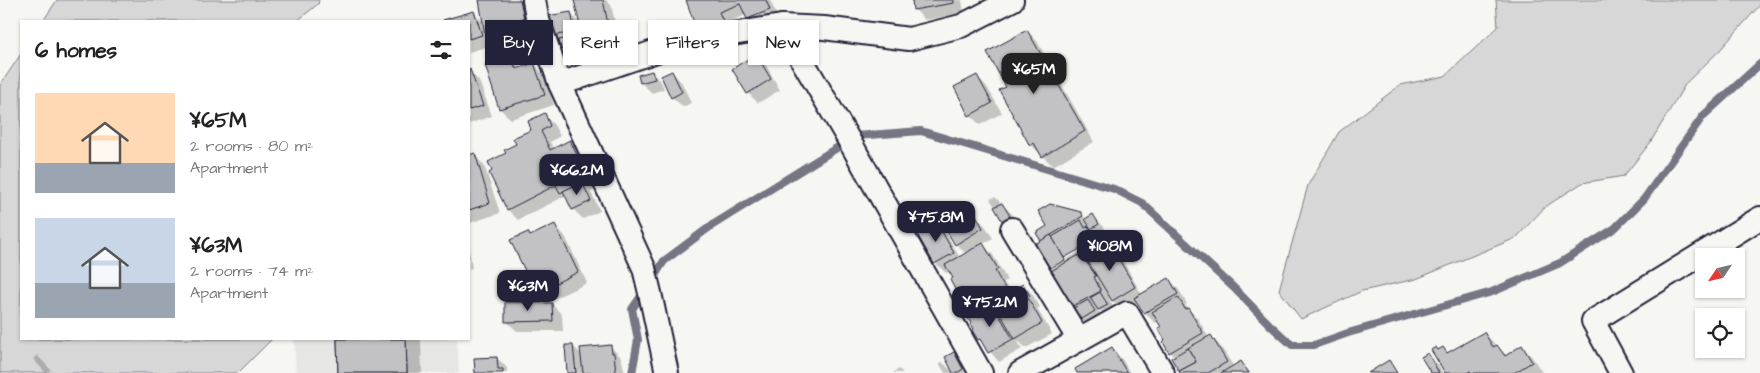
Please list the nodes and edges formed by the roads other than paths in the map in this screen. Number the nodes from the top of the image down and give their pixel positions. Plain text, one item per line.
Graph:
1 (534, 0) edge
2 (1012, 0) edge
3 (819, 28) edge
4 (748, 31) edge
5 (805, 65) edge
6 (560, 84) junction
7 (1760, 218) edge
8 (1012, 229) dead end
9 (1079, 340) junction
10 (667, 373) edge
11 (981, 373) edge
12 (1020, 373) edge
13 (1163, 373) edge
14 (1622, 373) edge

1 - 6 street
2 - 3 street
4 - 6 street
5 - 11 street
6 - 10 street
7 - 14 street
8 - 9 street
9 - 12 street
9 - 13 street

